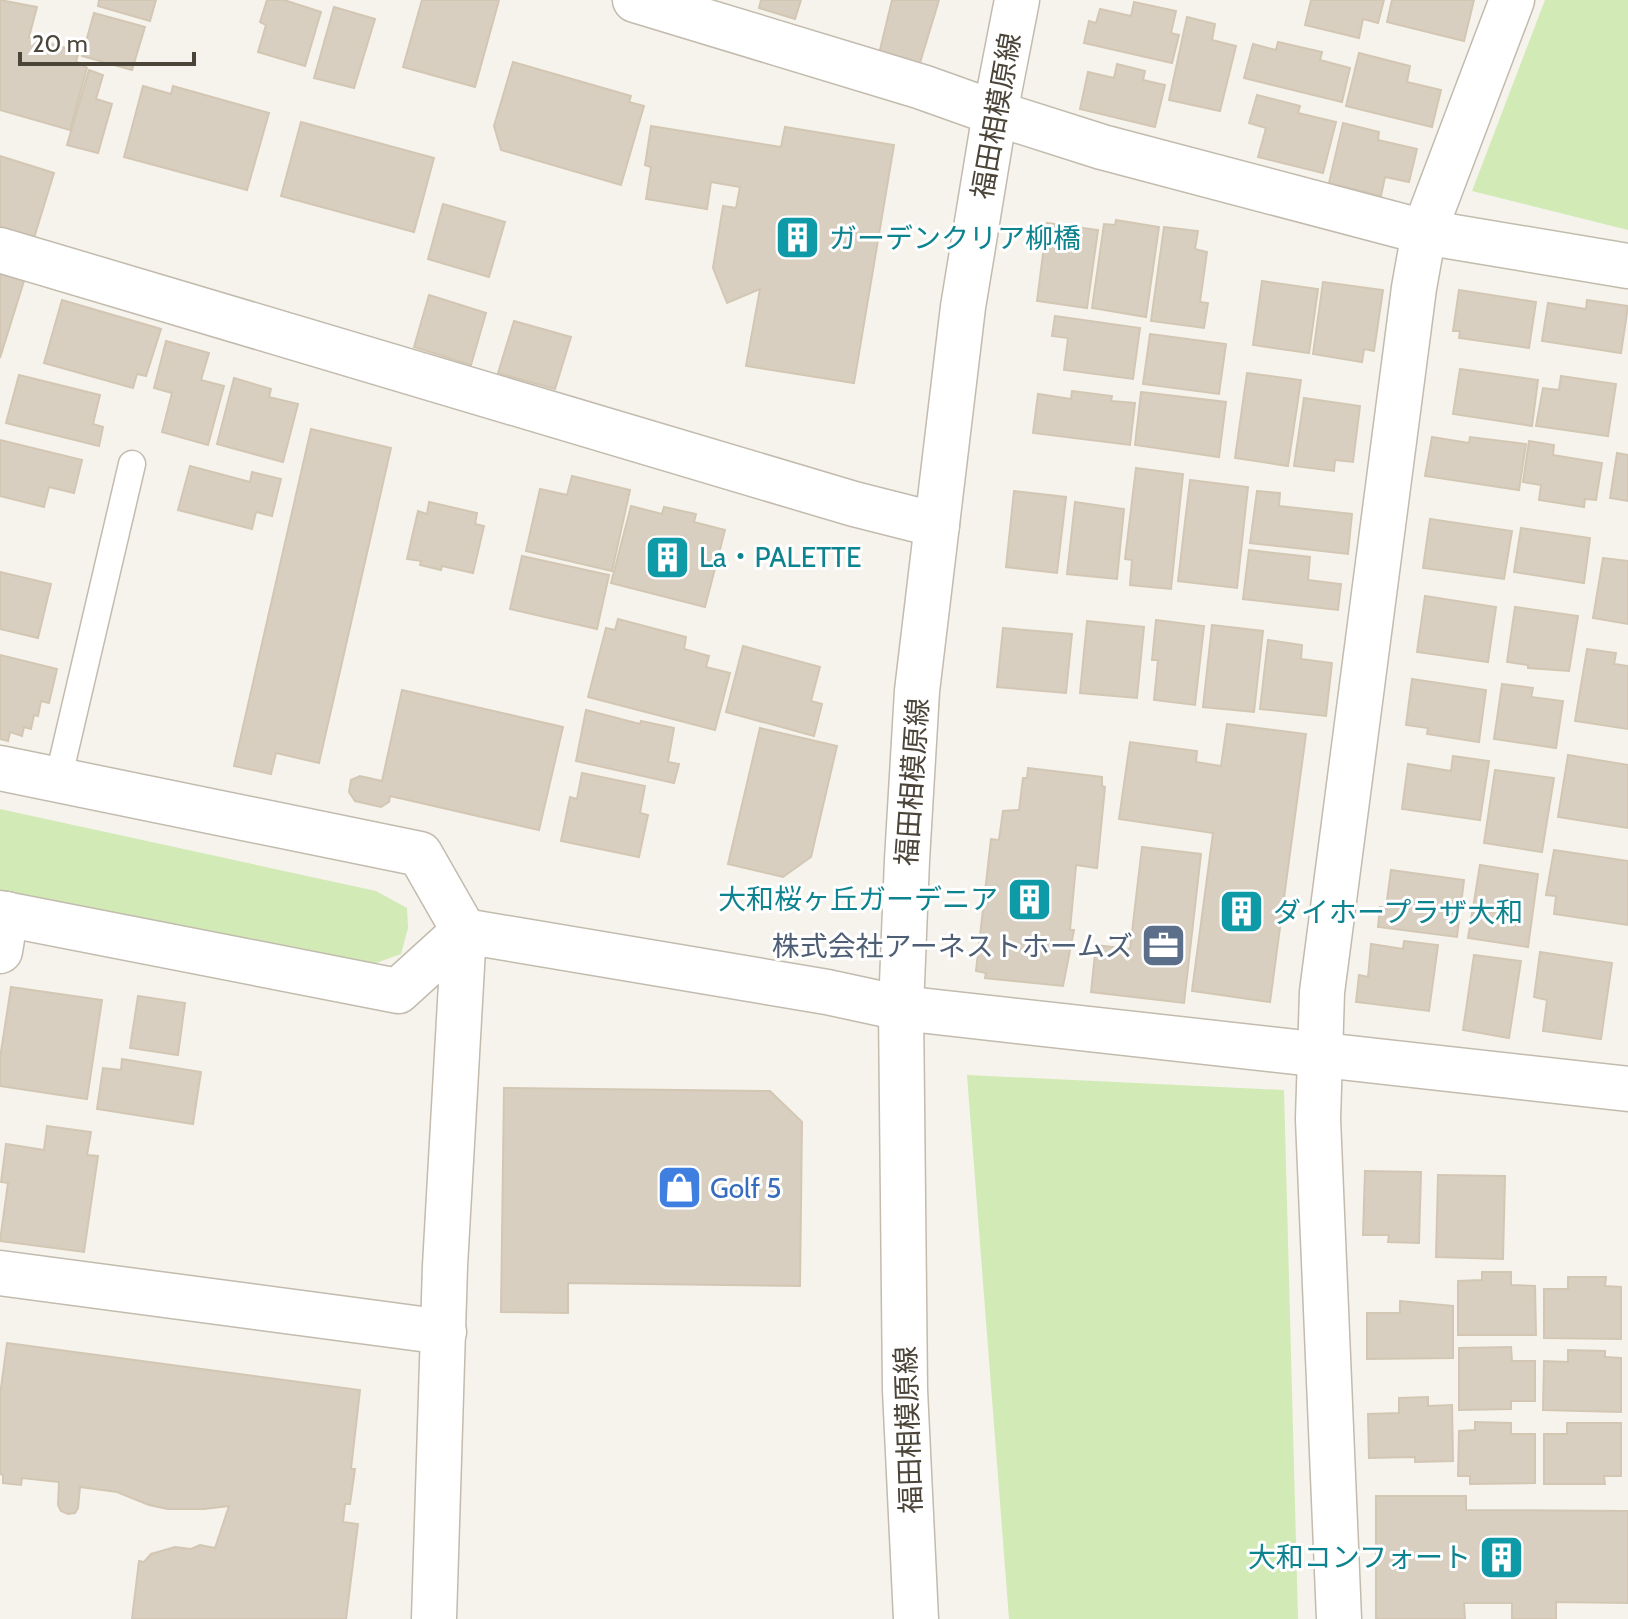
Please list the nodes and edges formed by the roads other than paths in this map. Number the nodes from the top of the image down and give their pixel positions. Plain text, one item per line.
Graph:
1 (635, 0) edge
2 (1017, 0) edge
3 (1512, 0) edge
4 (995, 113) junction
5 (1424, 232) junction
6 (0, 250) edge
7 (1628, 266) edge
8 (132, 464) dead end
9 (937, 525) junction
10 (0, 768) edge
11 (58, 780) junction
12 (2, 926) edge
13 (464, 931) junction
14 (901, 1008) junction
15 (1320, 1055) junction
16 (1628, 1089) edge
17 (0, 1273) edge
18 (444, 1332) junction
19 (434, 1619) edge
20 (916, 1619) edge
21 (1339, 1619) edge

1 - 4 street
2 - 4 street, 福田相模原線
3 - 5 street
4 - 5 street
4 - 9 street, 福田相模原線
5 - 7 street
5 - 15 street
6 - 9 street
8 - 11 lane
9 - 14 street, 福田相模原線
10 - 11 street
11 - 13 street
12 - 13 street
13 - 14 street
13 - 18 street
14 - 15 street
14 - 20 street, 福田相模原線
15 - 16 street
15 - 21 street
17 - 18 street
18 - 19 street

